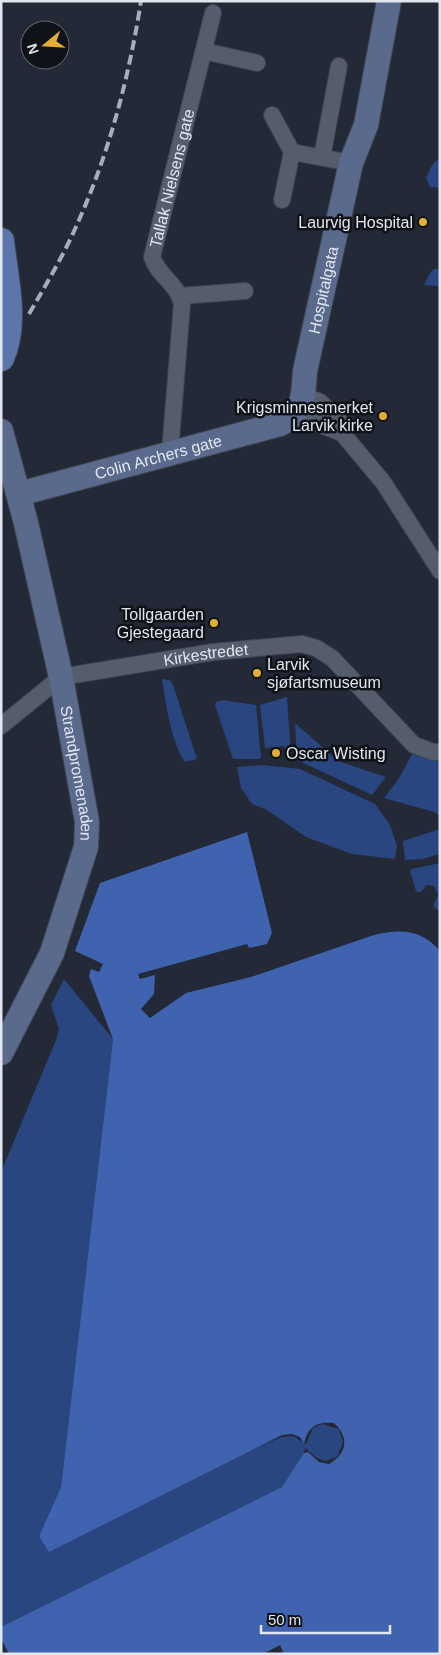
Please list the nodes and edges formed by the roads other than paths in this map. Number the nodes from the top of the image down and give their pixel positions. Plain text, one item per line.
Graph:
1 (376, 1) edge
2 (389, 1) edge
3 (213, 13) dead end
4 (204, 52) junction
5 (257, 62) dead end
6 (339, 66) dead end
7 (272, 115) dead end
8 (292, 152) junction
9 (322, 157) junction
10 (351, 163) junction
11 (282, 200) dead end
12 (1, 241) edge
13 (3, 281) edge
14 (245, 291) dead end
15 (180, 296) junction
16 (1, 358) edge
17 (299, 405) junction
18 (1, 431) edge
19 (342, 433) junction
20 (170, 452) junction
21 (12, 481) edge
22 (440, 571) edge
23 (60, 678) junction
24 (3, 722) edge
25 (440, 752) edge
26 (1, 1053) edge

1 - 10 main road, Hospitalgata
2 - 10 main road, Hospitalgata
3 - 4 street, Tallak Nielsens gate
4 - 5 street
4 - 15 street, Tallak Nielsens gate
6 - 9 street
7 - 8 street
8 - 9 street
8 - 11 street
9 - 10 street
10 - 17 main road, Hospitalgata
12 - 13 main road
13 - 16 main road
14 - 15 street
15 - 20 street
17 - 19 street
17 - 19 street
17 - 20 main road, Colin Archers gate
18 - 21 main road, Strandpromenaden
19 - 22 street
20 - 21 main road, Colin Archers gate
21 - 23 main road, Strandpromenaden
23 - 24 street, Kirkestredet
23 - 25 street, Kirkestredet
23 - 26 main road, Strandpromenaden

